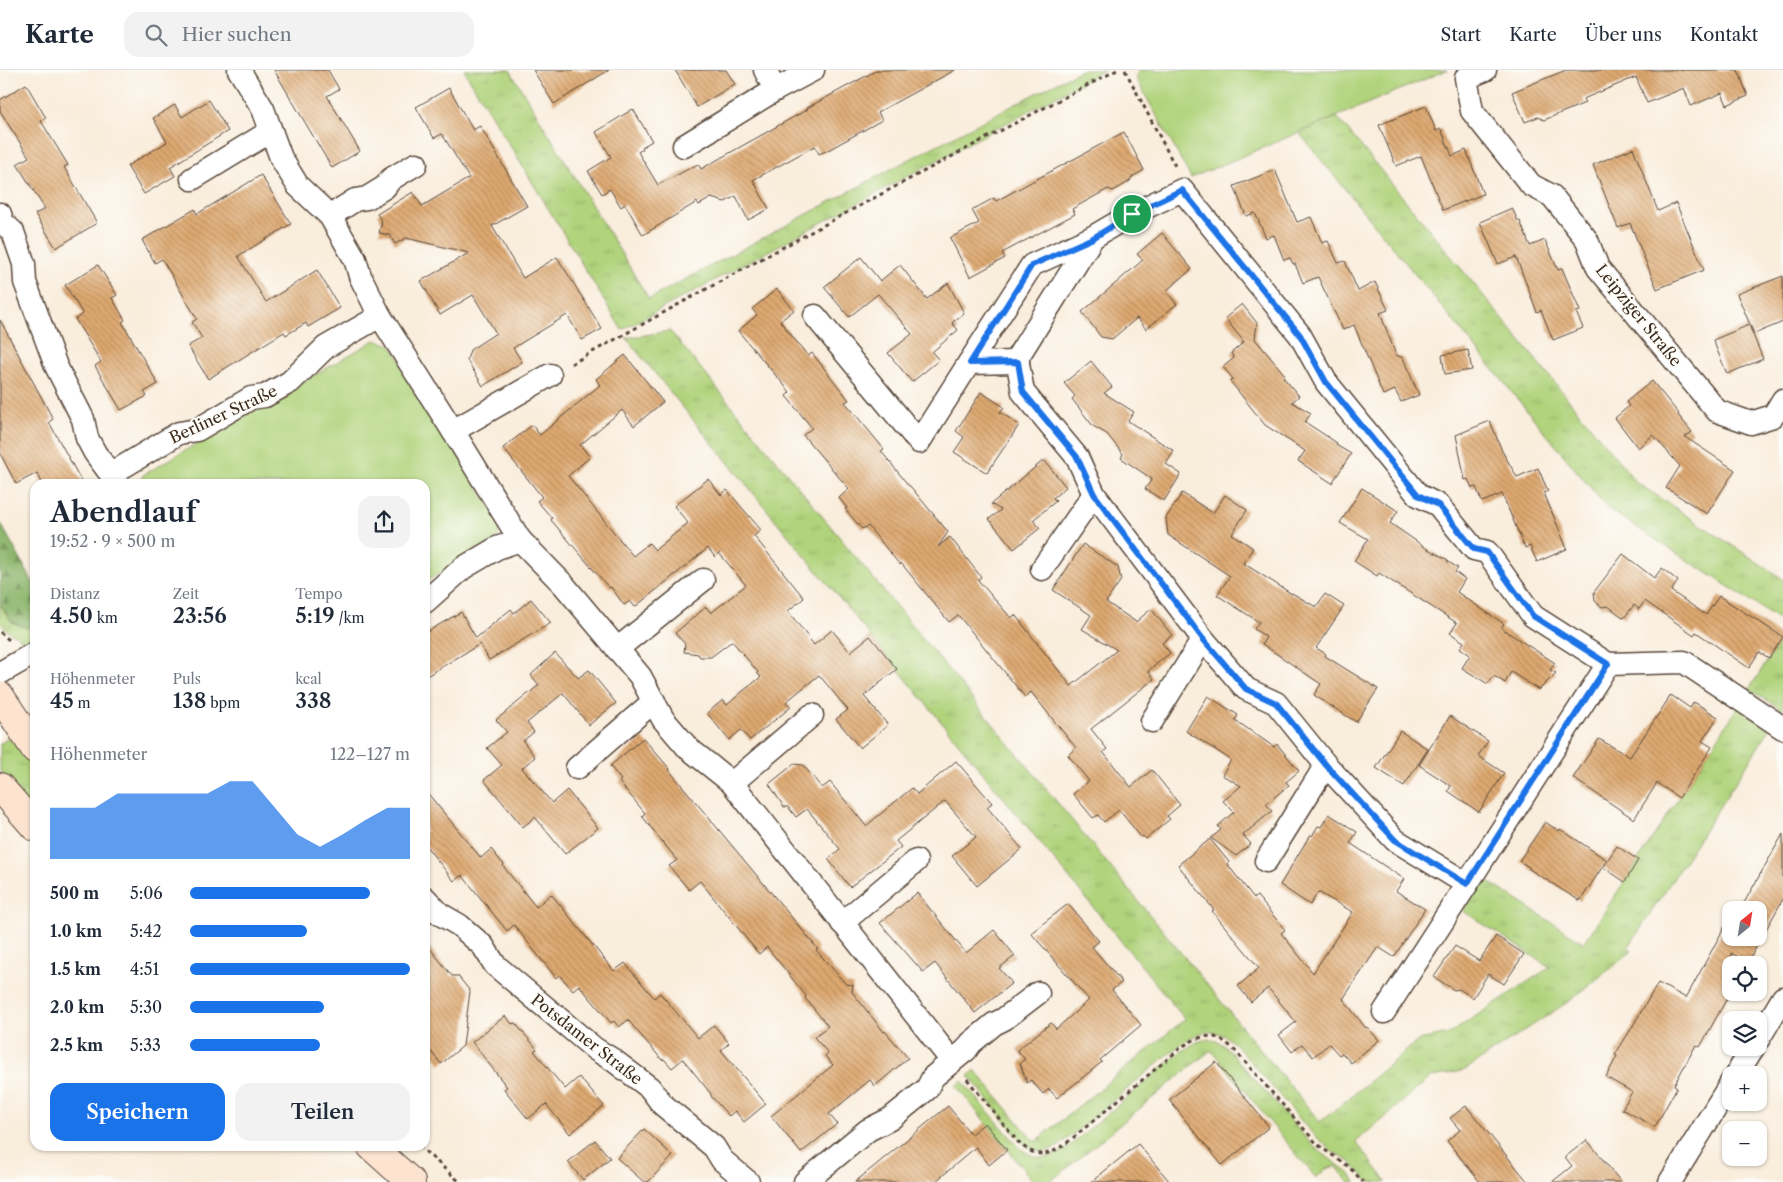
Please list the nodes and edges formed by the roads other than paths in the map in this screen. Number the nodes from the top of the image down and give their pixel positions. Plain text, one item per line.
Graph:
1 (239, 70) edge
2 (765, 70) edge
3 (813, 70) edge
4 (1485, 70) edge
5 (775, 90) junction
6 (271, 131) junction
7 (684, 146) dead end
8 (416, 164) dead end
9 (192, 179) dead end
10 (0, 214) edge
11 (330, 216) junction
12 (1093, 238) junction
13 (380, 316) junction
14 (815, 316) dead end
15 (1018, 362) junction
16 (970, 363) junction
17 (550, 375) road end
18 (1783, 400) edge
19 (453, 431) junction
20 (114, 479) edge
21 (1094, 494) junction
22 (520, 540) junction
23 (1042, 569) dead end
24 (703, 580) dead end
25 (430, 598) edge
26 (1203, 639) junction
27 (617, 649) junction
28 (30, 656) edge
29 (1608, 664) junction
30 (0, 673) edge
31 (0, 696) edge
32 (654, 701) junction
33 (812, 715) dead end
34 (1152, 721) dead end
35 (1783, 728) edge
36 (30, 741) edge
37 (1326, 765) junction
38 (577, 768) dead end
39 (732, 783) junction
40 (0, 787) edge
41 (30, 821) edge
42 (916, 861) dead end
43 (1266, 861) dead end
44 (1467, 884) junction
45 (430, 903) edge
46 (842, 923) junction
47 (1038, 992) dead end
48 (1783, 998) edge
49 (1384, 1012) dead end
50 (1767, 1025) edge
51 (952, 1061) junction
52 (1722, 1098) edge
53 (377, 1151) edge
54 (411, 1182) edge
55 (748, 1182) edge
56 (806, 1182) edge
57 (1670, 1182) edge

1 - 6 street
2 - 5 street
3 - 5 street
4 - 18 street, Leipziger Straße
5 - 7 street
6 - 9 street
6 - 11 street
8 - 11 street
10 - 20 street, Berliner Straße
11 - 13 street
12 - 15 street
12 - 16 street
12 - 29 street
13 - 19 street
13 - 20 street, Berliner Straße
14 - 16 street
15 - 16 street
15 - 21 street
17 - 19 street
19 - 22 street
21 - 23 street
21 - 26 street
22 - 25 street
22 - 27 street
24 - 27 street
26 - 34 street
26 - 37 street
27 - 32 street
28 - 30 street
29 - 35 street
29 - 44 street
31 - 36 main road
32 - 38 street
32 - 39 street
33 - 39 street
37 - 43 street
37 - 44 street
39 - 46 street
40 - 41 main road
42 - 46 street
44 - 49 street
45 - 55 street, Potsdamer Straße
46 - 51 street
47 - 51 street
48 - 50 street
51 - 56 street
52 - 57 street
53 - 54 main road

